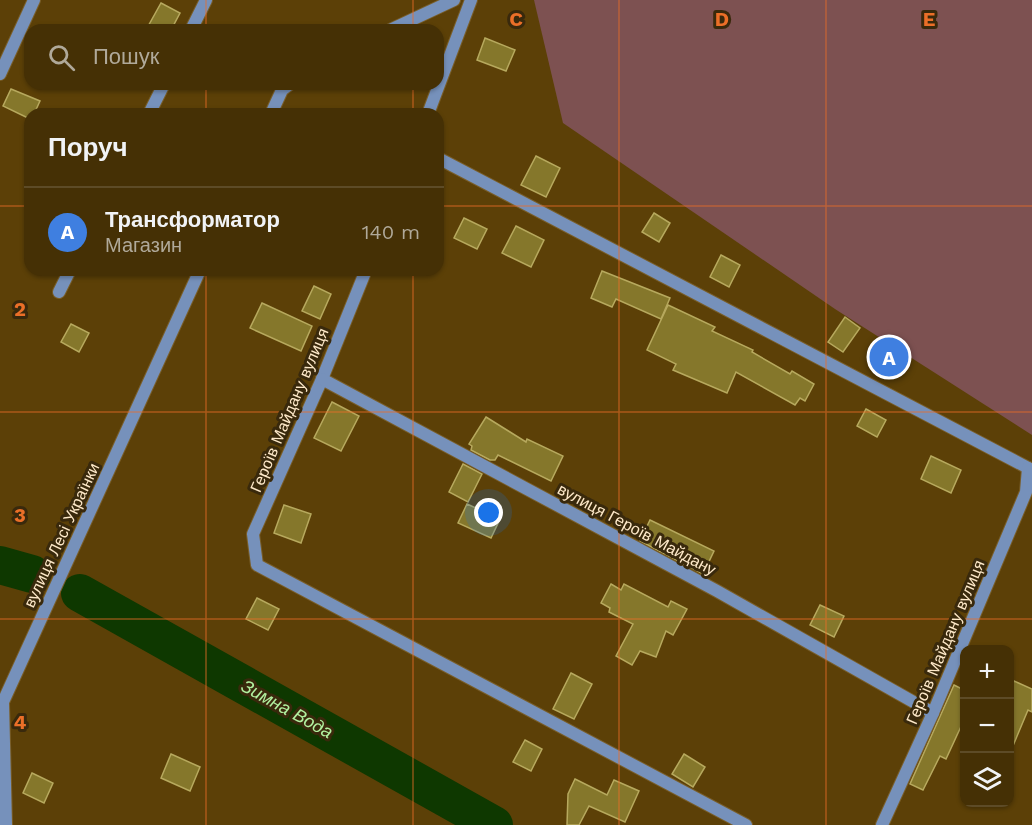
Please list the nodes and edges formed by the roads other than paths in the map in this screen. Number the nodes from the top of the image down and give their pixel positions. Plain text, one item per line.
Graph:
1 (34, 0) edge
2 (206, 0) edge
3 (454, 0) edge
4 (471, 0) edge
5 (194, 24) edge
6 (403, 24) edge
7 (444, 72) edge
8 (0, 75) edge
9 (161, 90) edge
10 (282, 90) edge
11 (437, 90) edge
12 (152, 108) edge
13 (274, 108) edge
14 (430, 108) edge
15 (444, 161) edge
16 (67, 276) edge
17 (197, 276) edge
18 (364, 276) edge
19 (59, 292) dead end
20 (322, 379) junction
21 (1030, 469) edge
22 (933, 713) junction
23 (6, 825) edge
24 (746, 825) edge
25 (882, 825) edge

1 - 8 street
2 - 5 street
3 - 6 street
4 - 7 street
9 - 12 street
10 - 13 street
11 - 14 street
15 - 21 street
16 - 19 street
17 - 23 street, вулиця Лесі Українки
18 - 20 street, Героїв Майдану вулиця
20 - 22 street, вулиця Героїв Майдану
20 - 24 street, Героїв Майдану вулиця
21 - 22 street, Героїв Майдану вулиця
22 - 25 street, Героїв Майдану вулиця

